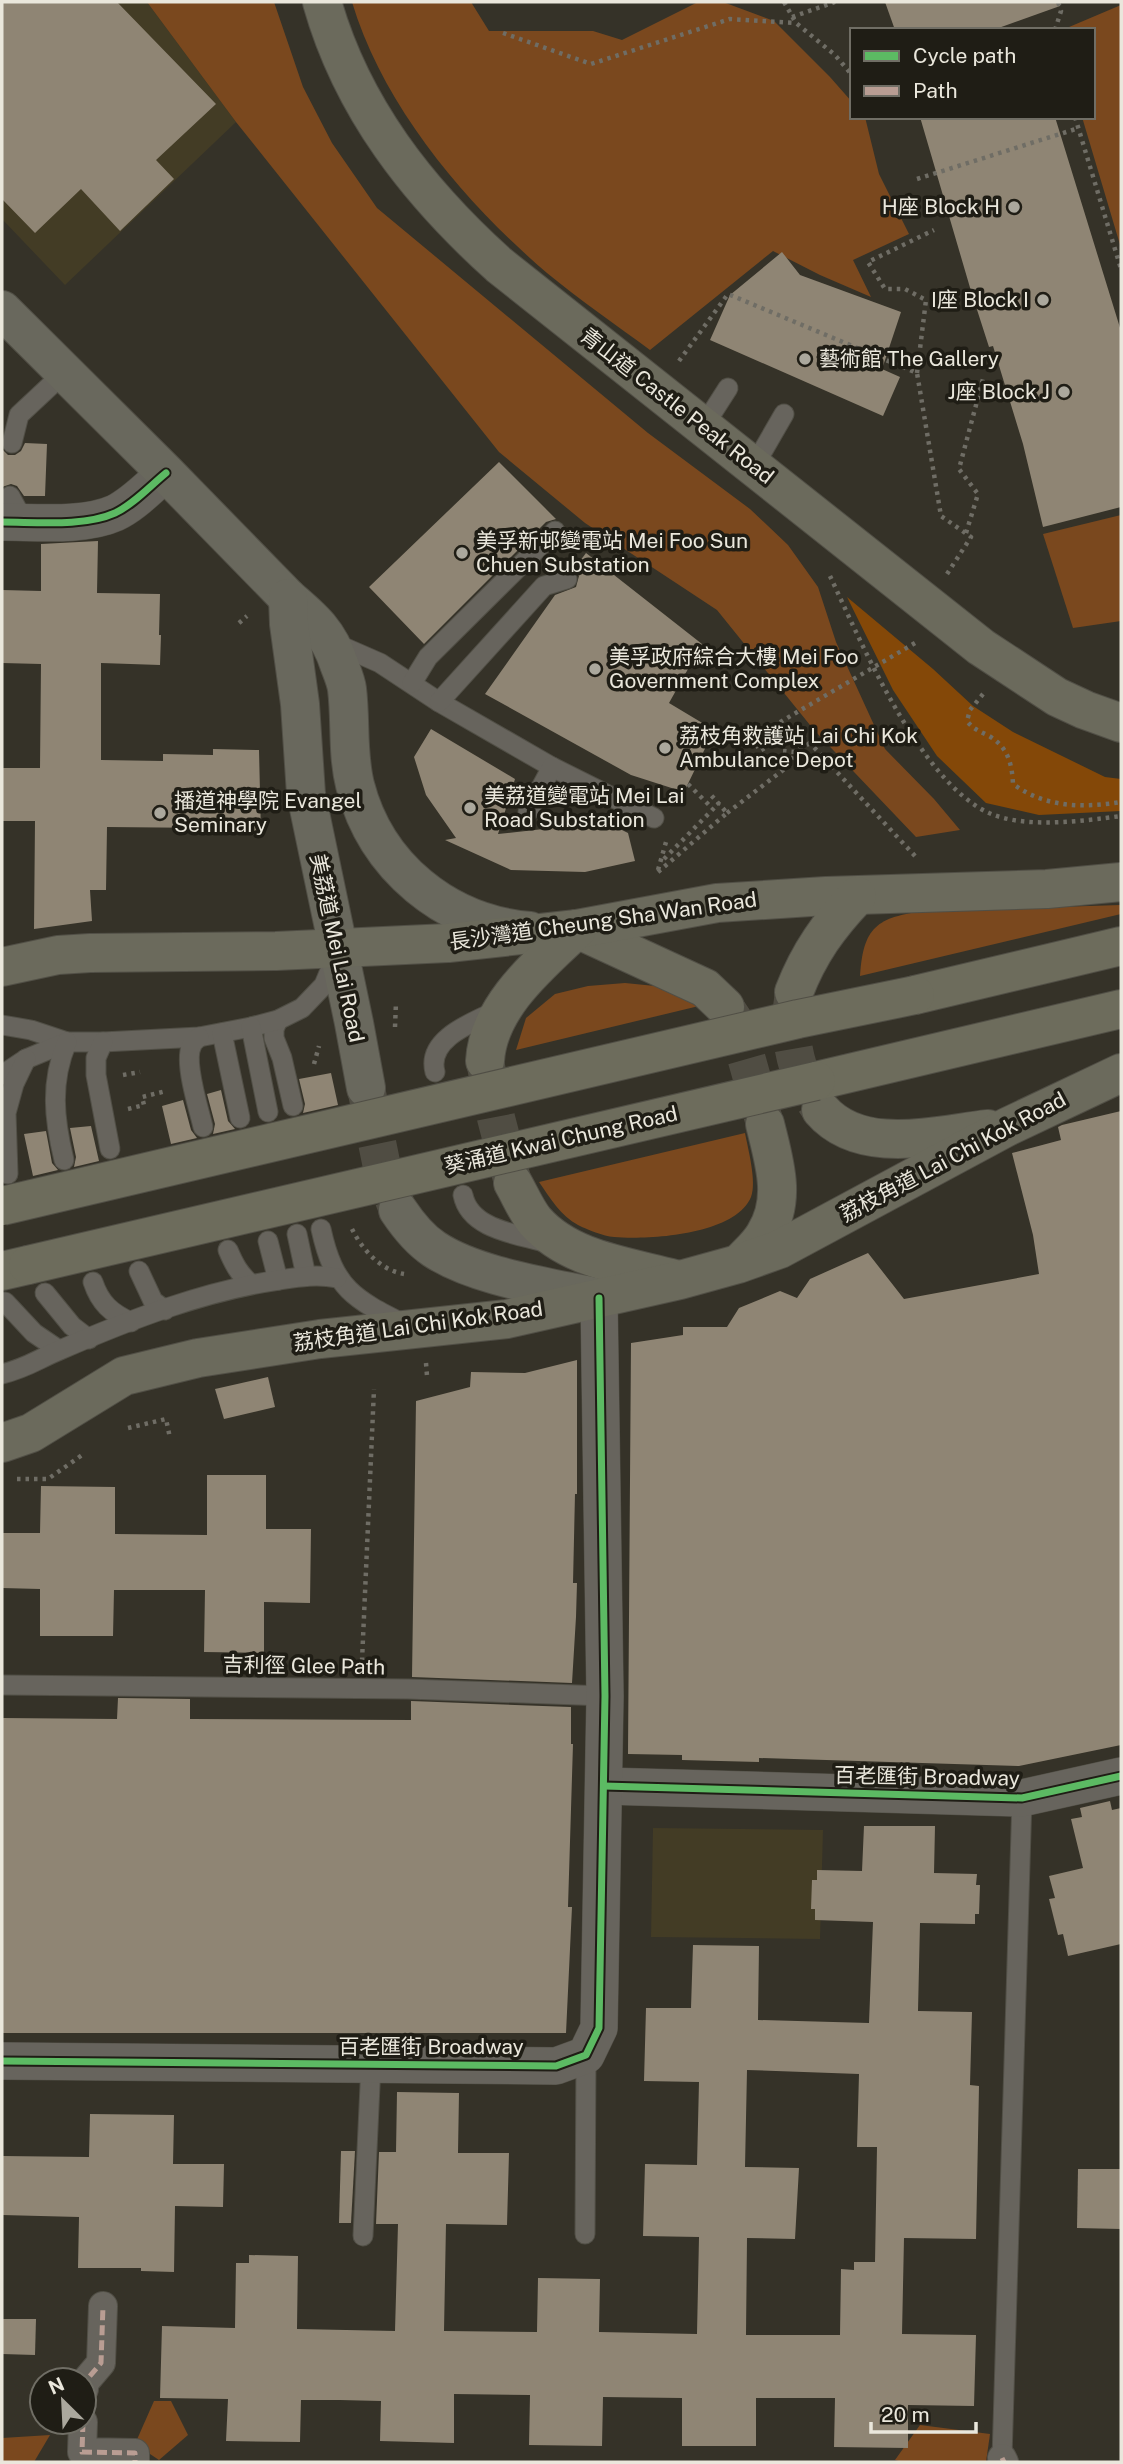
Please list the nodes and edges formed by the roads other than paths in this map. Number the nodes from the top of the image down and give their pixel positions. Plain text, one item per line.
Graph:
1 (322, 2) edge
2 (2, 310) edge
3 (65, 372) junction
4 (728, 388) dead end
5 (784, 414) dead end
6 (703, 427) junction
7 (20, 443) dead end
8 (754, 466) junction
9 (166, 473) junction
10 (16, 509) edge
11 (555, 531) dead end
12 (568, 579) dead end
13 (289, 611) junction
14 (331, 641) junction
15 (412, 683) junction
16 (439, 702) junction
17 (1121, 723) edge
18 (552, 767) junction
19 (528, 812) dead end
20 (654, 818) dead end
21 (1121, 882) edge
22 (857, 896) junction
23 (561, 931) junction
24 (1121, 946) edge
25 (339, 949) junction
26 (2, 967) edge
27 (794, 992) tunnel mouth
28 (725, 1007) tunnel mouth
29 (503, 1008) junction
30 (1121, 1009) edge
31 (278, 1020) junction
32 (2, 1025) edge
33 (251, 1027) junction
34 (222, 1033) junction
35 (199, 1037) junction
36 (67, 1042) junction
37 (103, 1042) junction
38 (26, 1059) junction
39 (485, 1061) tunnel mouth
40 (435, 1072) dead end
41 (1121, 1073) edge
42 (2, 1075) edge
43 (366, 1088) tunnel mouth
44 (293, 1106) dead end
45 (821, 1110) tunnel mouth
46 (268, 1112) dead end
47 (240, 1118) dead end
48 (765, 1124) tunnel mouth
49 (203, 1127) dead end
50 (1007, 1127) junction
51 (110, 1149) dead end
52 (64, 1160) dead end
53 (513, 1183) tunnel mouth
54 (5, 1190) edge
55 (463, 1195) dead end
56 (398, 1210) tunnel mouth
57 (321, 1228) dead end
58 (297, 1234) dead end
59 (268, 1241) dead end
60 (228, 1250) dead end
61 (575, 1251) junction
62 (738, 1265) junction
63 (139, 1271) dead end
64 (306, 1276) junction
65 (337, 1278) junction
66 (278, 1280) junction
67 (680, 1280) junction
68 (93, 1282) dead end
69 (251, 1284) junction
70 (4, 1287) edge
71 (45, 1293) dead end
72 (599, 1298) junction
73 (164, 1310) junction
74 (131, 1322) junction
75 (414, 1328) junction
76 (89, 1339) junction
77 (59, 1350) junction
78 (2, 1374) edge
79 (2, 1443) edge
80 (2, 1685) edge
81 (605, 1696) junction
82 (1121, 1776) edge
83 (604, 1786) junction
84 (1022, 1798) junction
85 (586, 2055) junction
86 (2, 2061) edge
87 (371, 2064) junction
88 (585, 2234) dead end
89 (363, 2236) dead end
90 (103, 2306) dead end
91 (98, 2367) edge
92 (83, 2436) edge
93 (1003, 2460) edge
94 (135, 2462) edge

1 - 6 main road, 青山道 Castle Peak Road
2 - 3 main road
3 - 7 lane
3 - 9 main road
4 - 6 lane
5 - 8 lane
6 - 8 main road, 青山道 Castle Peak Road
8 - 17 main road, 青山道 Castle Peak Road
9 - 10 street
9 - 13 main road
11 - 15 lane
12 - 16 lane
13 - 14 main road
13 - 25 main road, 美荔道 Mei Lai Road
14 - 15 lane
14 - 23 main road
15 - 16 lane
16 - 18 lane
18 - 19 lane
18 - 20 lane
21 - 22 main road, 長沙灣道 Cheung Sha Wan Road
22 - 23 main road, 長沙灣道 Cheung Sha Wan Road
22 - 27 main road
23 - 25 main road, 長沙灣道 Cheung Sha Wan Road
23 - 28 main road
23 - 29 main road
24 - 54 highway, bridge
25 - 26 main road, 長沙灣道 Cheung Sha Wan Road
25 - 31 lane
25 - 43 main road, 美荔道 Mei Lai Road
29 - 39 main road
29 - 40 lane
30 - 70 highway, 葵涌道 Kwai Chung Road, bridge
31 - 33 lane
31 - 44 lane
32 - 36 lane
33 - 34 lane
33 - 46 lane
34 - 35 lane
34 - 47 lane
35 - 37 lane
35 - 49 lane
36 - 37 lane
36 - 38 lane
36 - 52 lane
37 - 51 lane
38 - 42 lane
38 - 54 lane
41 - 50 main road, 荔枝角道 Lai Chi Kok Road
45 - 50 main road
48 - 62 main road
50 - 62 main road, 荔枝角道 Lai Chi Kok Road
53 - 61 main road
55 - 61 lane
56 - 72 main road
57 - 65 lane
58 - 64 lane
59 - 66 lane
60 - 69 lane
61 - 67 main road
62 - 67 main road, 荔枝角道 Lai Chi Kok Road
63 - 73 lane
64 - 65 lane
64 - 66 lane
65 - 75 lane
66 - 69 lane
67 - 72 main road, 荔枝角道 Lai Chi Kok Road
68 - 74 lane
69 - 73 lane
70 - 77 lane
71 - 76 lane
72 - 75 main road, 荔枝角道 Lai Chi Kok Road
72 - 81 street
73 - 74 lane
74 - 76 lane
75 - 79 main road, 荔枝角道 Lai Chi Kok Road
76 - 77 lane
77 - 78 lane
80 - 81 lane, 吉利徑 Glee Path
81 - 83 street
82 - 84 street, 百老匯街 Broadway
83 - 84 street, 百老匯街 Broadway
83 - 85 street
84 - 93 lane, 百老匯街 Broadway
85 - 87 street, 百老匯街 Broadway
85 - 88 lane
86 - 87 street, 百老匯街 Broadway
87 - 89 lane, 百老匯街 Broadway
90 - 91 street
92 - 94 street

